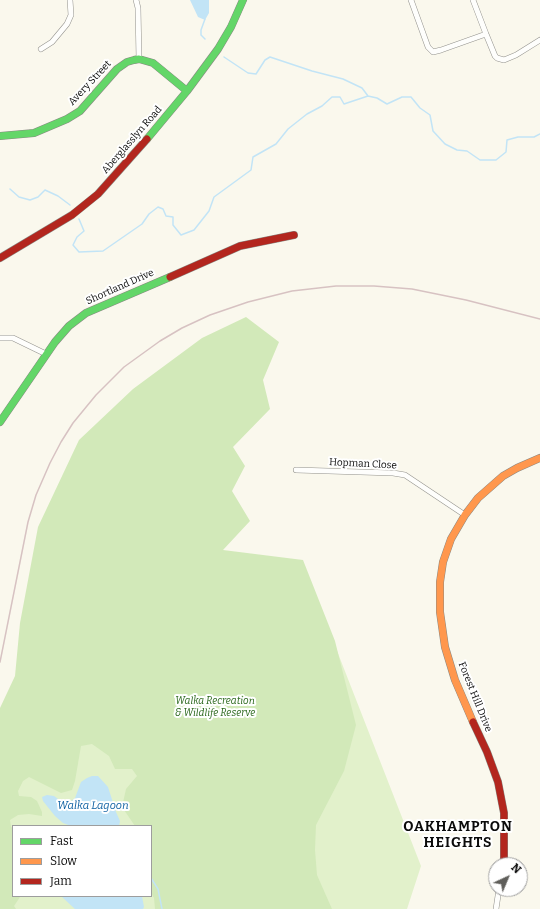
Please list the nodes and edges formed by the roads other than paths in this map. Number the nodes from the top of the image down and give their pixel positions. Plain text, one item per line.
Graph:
1 (70, 0) edge
2 (136, 0) edge
3 (243, 0) edge
4 (411, 0) edge
5 (473, 0) edge
6 (486, 34) junction
7 (540, 40) edge
8 (41, 49) dead end
9 (139, 59) junction
10 (188, 91) junction
11 (0, 136) edge
12 (294, 235) dead end
13 (0, 258) edge
14 (0, 338) edge
15 (46, 354) junction
16 (0, 422) edge
17 (540, 458) edge
18 (296, 470) dead end
19 (465, 515) junction
20 (504, 857) edge
21 (498, 897) edge
22 (496, 909) edge

1 - 8 street
2 - 9 street
3 - 10 street, Aberglasslyn Road
4 - 6 street
5 - 6 street
6 - 7 street
9 - 10 street
9 - 11 street, Avery Street
10 - 13 street, Aberglasslyn Road
12 - 15 street, Shortland Drive
14 - 15 street
15 - 16 street, Shortland Drive
17 - 19 street, Forest Hill Drive
18 - 19 street, Hopman Close
19 - 20 street, Forest Hill Drive
21 - 22 street

